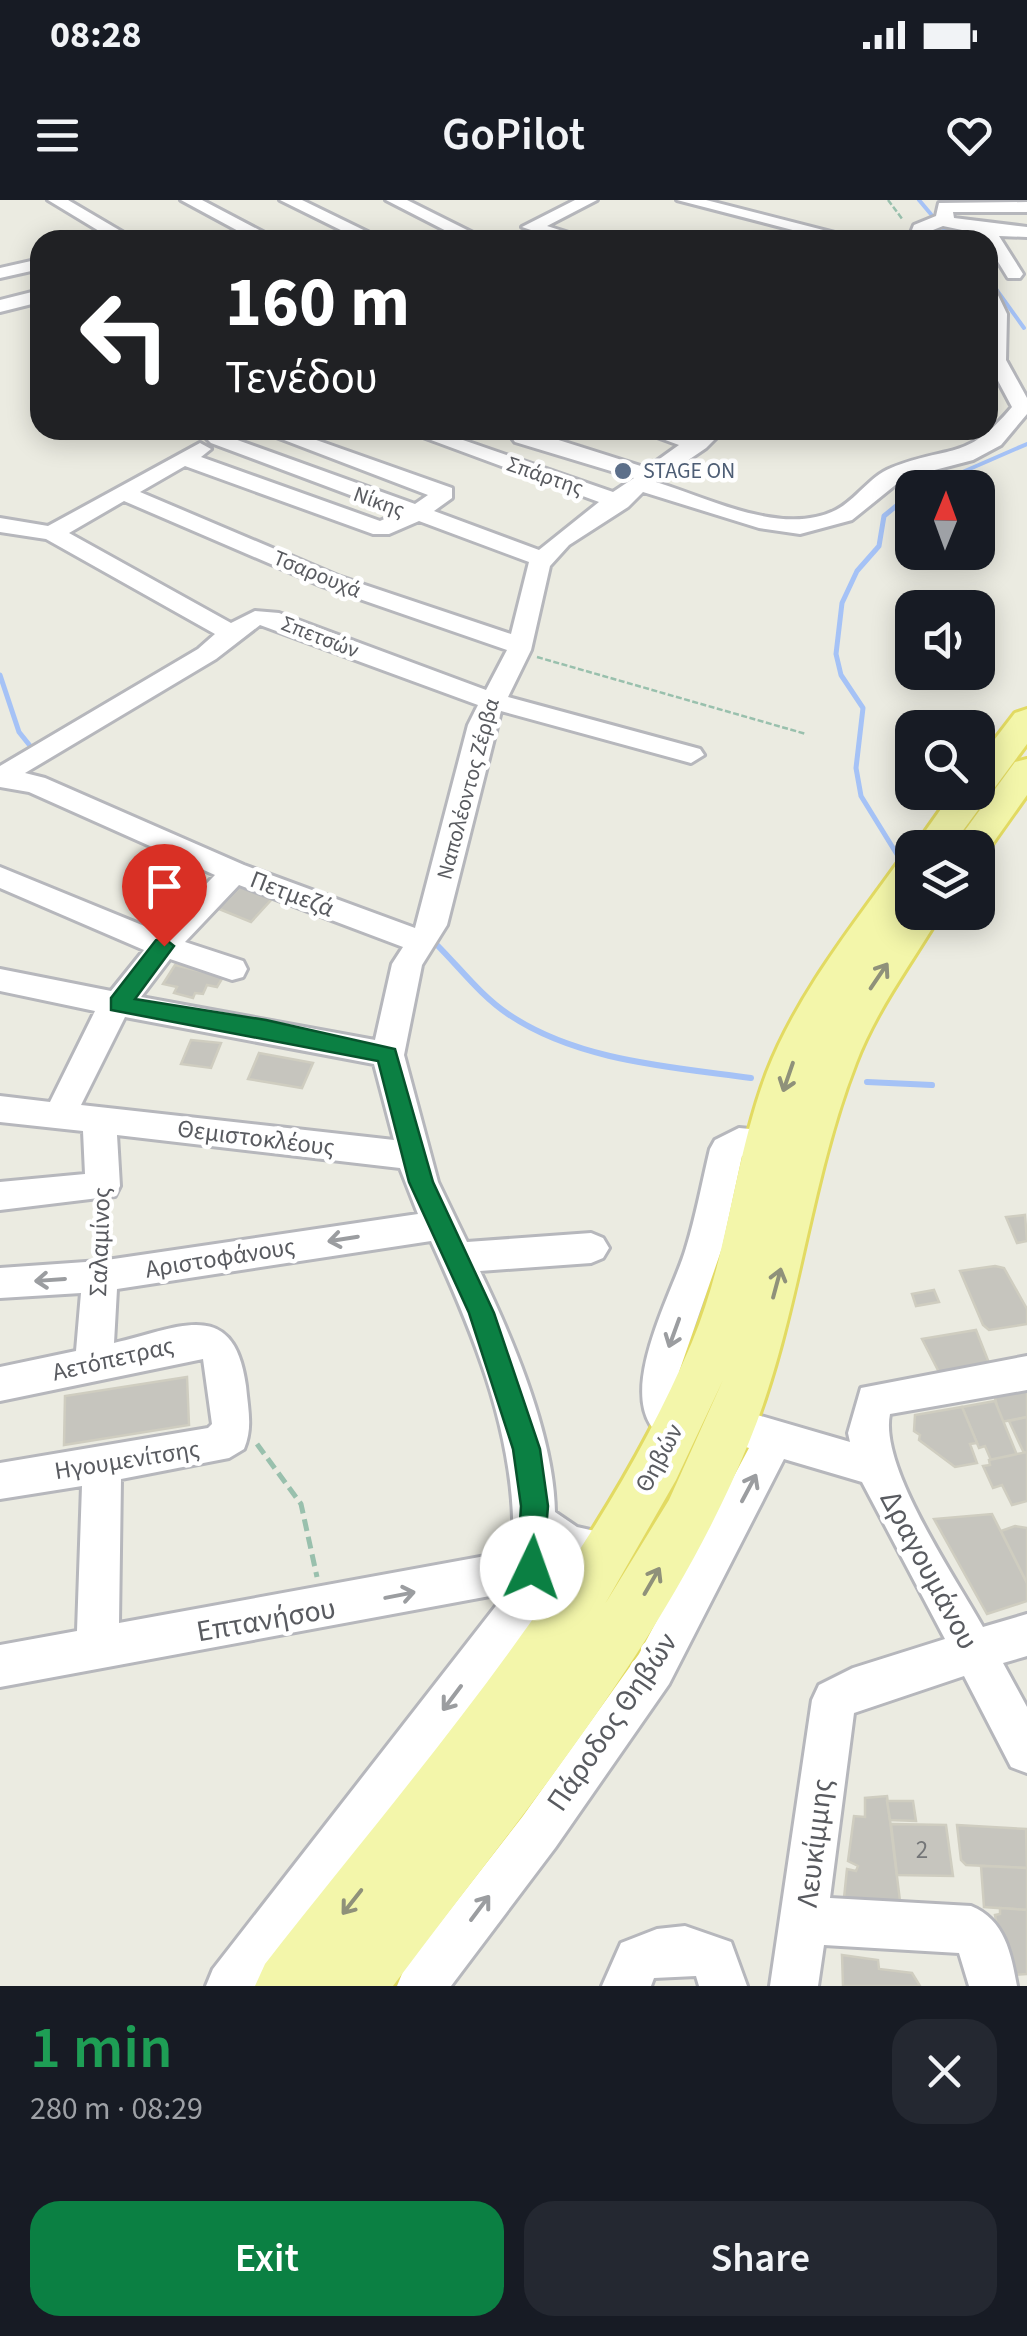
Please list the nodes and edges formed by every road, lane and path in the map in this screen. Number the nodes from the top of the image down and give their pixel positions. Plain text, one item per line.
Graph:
1 (56, 200) edge
2 (189, 200) edge
3 (394, 200) edge
4 (589, 200) edge
5 (685, 200) edge
6 (888, 200) edge
7 (296, 201) edge
8 (1027, 206) edge
9 (1002, 207) junction
10 (944, 219) junction
11 (723, 225) dead end
12 (246, 228) junction
13 (107, 230) edge
14 (243, 230) edge
15 (250, 230) edge
16 (355, 230) edge
17 (457, 230) edge
18 (541, 230) edge
19 (744, 230) edge
20 (811, 230) edge
21 (912, 230) edge
22 (928, 230) edge
23 (986, 230) edge
24 (1021, 232) edge
25 (30, 266) edge
26 (0, 273) edge
27 (1002, 277) edge
28 (30, 298) edge
29 (0, 306) edge
30 (998, 314) joint
31 (1018, 337) dead end
32 (998, 362) edge
33 (1018, 382) edge
34 (1023, 417) edge
35 (998, 437) edge
36 (215, 440) edge
37 (240, 440) edge
38 (296, 440) edge
39 (443, 440) edge
40 (528, 440) edge
41 (702, 440) edge
42 (994, 440) edge
43 (183, 458) junction
44 (494, 458) junction
45 (646, 480) junction
46 (121, 492) junction
47 (444, 494) junction
48 (620, 502) junction
49 (414, 514) junction
50 (0, 525) edge
51 (52, 533) junction
52 (542, 559) junction
53 (231, 632) junction
54 (518, 647) junction
55 (490, 700) junction
56 (1027, 720) edge
57 (806, 734) dead end
58 (691, 755) dead end
59 (995, 762) edge
60 (1027, 770) edge
61 (0, 778) edge
62 (983, 830) edge
63 (234, 872) junction
64 (0, 877) edge
65 (895, 894) edge
66 (911, 930) edge
67 (418, 941) junction
68 (164, 946) junction
69 (232, 969) dead end
70 (0, 980) edge
71 (119, 1004) junction
72 (388, 1055) junction
73 (0, 1109) edge
74 (60, 1116) junction
75 (99, 1120) junction
76 (413, 1156) junction
77 (103, 1186) junction
78 (0, 1196) edge
79 (440, 1225) junction
80 (592, 1248) dead end
81 (457, 1258) junction
82 (100, 1276) junction
83 (0, 1284) edge
84 (223, 1354) joint
85 (94, 1364) junction
86 (1027, 1373) edge
87 (0, 1384) edge
88 (728, 1430) junction
89 (230, 1436) junction
90 (102, 1465) junction
91 (874, 1468) junction
92 (0, 1480) edge
93 (535, 1522) junction
94 (607, 1551) junction
95 (532, 1581) junction
96 (320, 1610) junction
97 (1027, 1635) edge
98 (97, 1651) junction
99 (973, 1652) junction
100 (0, 1666) edge
101 (1027, 1751) edge
102 (806, 1920) junction
103 (990, 1969) edge
104 (230, 1986) edge
105 (287, 1986) edge
106 (354, 1986) edge
107 (421, 1986) edge
108 (626, 1986) edge
109 (723, 1986) edge
110 (794, 1986) edge

1 - 13 street
2 - 12 street
3 - 17 street
4 - 18 street
5 - 20 street
6 - 21 path
7 - 16 street
8 - 9 street
9 - 10 street
9 - 24 street
10 - 22 street
10 - 23 street
11 - 19 street
12 - 14 street
12 - 15 street
25 - 26 street
27 - 30 street
28 - 29 street
30 - 31 street
32 - 33 street
33 - 34 street
34 - 35 street
36 - 43 street
37 - 49 street, Νίκης
38 - 47 street
39 - 44 street, Σπάρτης
40 - 45 street
41 - 45 street
42 - 45 street
43 - 46 street
43 - 49 street
44 - 47 street
44 - 48 street, Σπάρτης
45 - 48 street
46 - 51 street
46 - 54 street, Τσαρουχά
47 - 49 street
48 - 52 street
49 - 52 street, Νίκης
50 - 51 street
51 - 53 street
52 - 54 street, Ναπολέοντος Ζέρβα
53 - 55 street, Σπετσών
53 - 61 street
54 - 55 street, Ναπολέοντος Ζέρβα
54 - 57 path
55 - 58 street, Σπετσών
55 - 67 street, Ναπολέοντος Ζέρβα
56 - 59 main road
60 - 62 main road
61 - 63 street, Πετμεζά
63 - 67 street, Πετμεζά
63 - 68 street
64 - 68 street
65 -> 88 main road, Θηβών
88 -> 66 main road, Θηβών
67 - 72 street, Ναπολέοντος Ζέρβα
68 - 69 street
68 - 71 street
70 - 71 street
71 - 72 street
71 - 74 street
72 - 76 street
73 - 74 street, Θεμιστοκλέους
74 - 75 street, Θεμιστοκλέους
75 - 76 street, Θεμιστοκλέους
75 - 77 street, Σαλαμίνος
76 - 79 street
77 - 78 street
77 - 82 path, Σαλαμίνος
79 - 81 street
79 -> 82 street, Αριστοφάνους
80 - 81 street
81 - 93 street
82 -> 83 street, Αριστοφάνους
82 - 85 street, Σαλαμίνος
84 - 85 street, Αετόπετρας
84 - 89 street, Ηγουμενίτσης
85 - 87 street, Αετόπετρας
86 - 91 street
88 - 91 street, Δραγουμάνου
88 - 94 main road, Θηβών
106 -> 88 main road, Θηβών
107 -> 88 street, Πάροδος Θηβών
89 - 90 street, Ηγουμενίτσης
89 - 96 path
90 - 92 street, Ηγουμενίτσης
90 - 98 street
91 - 99 street, Δραγουμάνου
93 - 94 street
93 - 95 street
94 - 95 street
94 -> 105 main road, Θηβών
96 -> 95 street, Επτανήσου
95 -> 104 street
96 - 98 street, Επτανήσου
97 - 99 street
98 - 100 street, Επτανήσου
99 - 101 street, Δραγουμάνου
99 - 102 street, Λευκίμμης
102 - 103 street
102 - 110 street, Λευκίμμης
108 - 109 street

